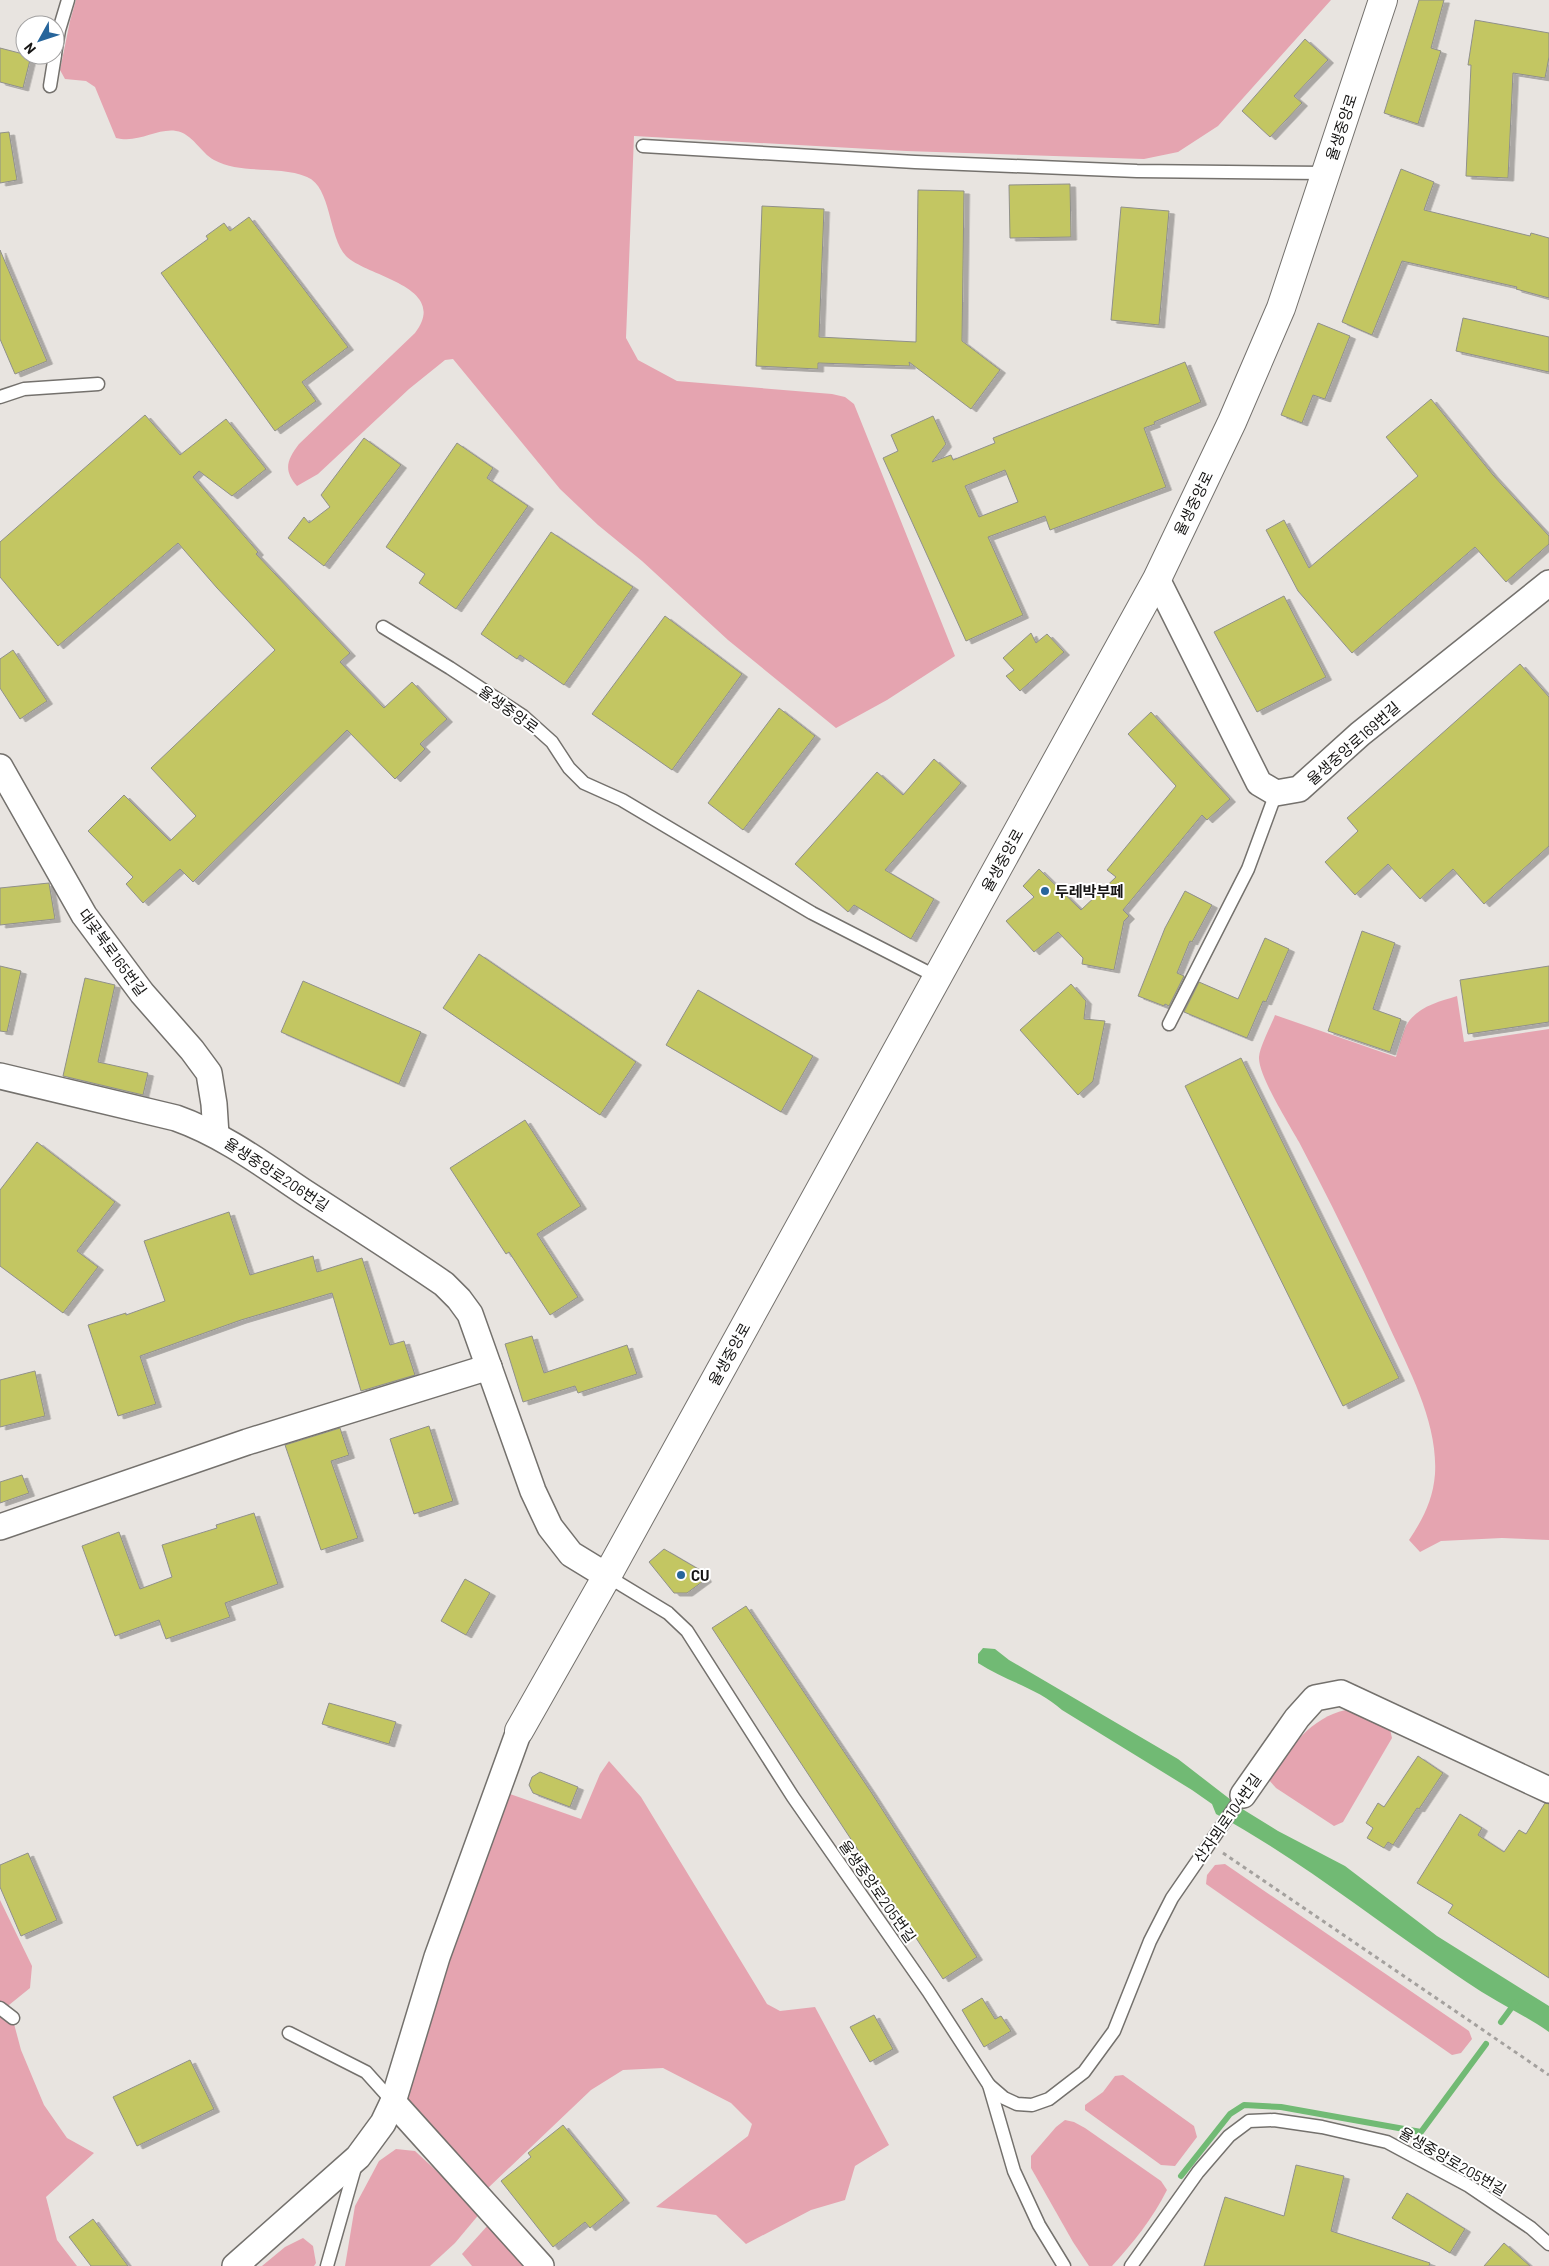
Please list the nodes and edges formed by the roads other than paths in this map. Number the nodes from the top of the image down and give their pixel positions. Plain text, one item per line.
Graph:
1 (68, 0) edge
2 (1383, 0) edge
3 (64, 15) edge
4 (53, 65) edge
5 (50, 86) dead end
6 (643, 146) dead end
7 (1326, 173) junction
8 (98, 384) dead end
9 (0, 397) edge
10 (1157, 579) junction
11 (1549, 583) edge
12 (383, 627) dead end
13 (4, 782) edge
14 (1276, 793) junction
15 (937, 977) junction
16 (1169, 1024) dead end
17 (0, 1076) edge
18 (216, 1134) junction
19 (489, 1367) junction
20 (0, 1528) edge
21 (607, 1576) junction
22 (519, 1731) joint
23 (1549, 1790) edge
24 (1243, 1796) joint
25 (0, 2008) edge
26 (13, 2018) dead end
27 (289, 2033) dead end
28 (989, 2085) junction
29 (393, 2102) junction
30 (358, 2157) junction
31 (1549, 2244) edge
32 (235, 2266) edge
33 (327, 2266) edge
34 (541, 2266) edge
35 (1064, 2266) edge
36 (1131, 2266) edge

1 - 3 lane
2 - 7 street, 율생중앙로
4 - 5 lane
6 - 7 lane
7 - 10 street, 율생중앙로
8 - 9 lane
10 - 14 street
10 - 15 street, 율생중앙로
11 - 14 street, 율생중앙로169번길
12 - 15 lane, 율생중앙로
13 - 18 street, 대곶북로165번길
14 - 16 lane
15 - 21 street, 율생중앙로
17 - 18 street, 율생중앙로206번길
18 - 19 street, 율생중앙로206번길
19 - 20 street
19 - 21 street, 율생중앙로206번길
21 - 22 street, 율생중앙로
21 - 28 lane, 율생중앙로205번길
22 - 29 street
23 - 24 street, 산자뫼로104번길
24 - 28 lane, 산자뫼로104번길
25 - 26 lane
27 - 29 lane
28 - 35 lane, 율생중앙로205번길
29 - 30 street
29 - 34 street
30 - 32 street
30 - 33 lane
31 - 36 lane, 율생중앙로205번길

